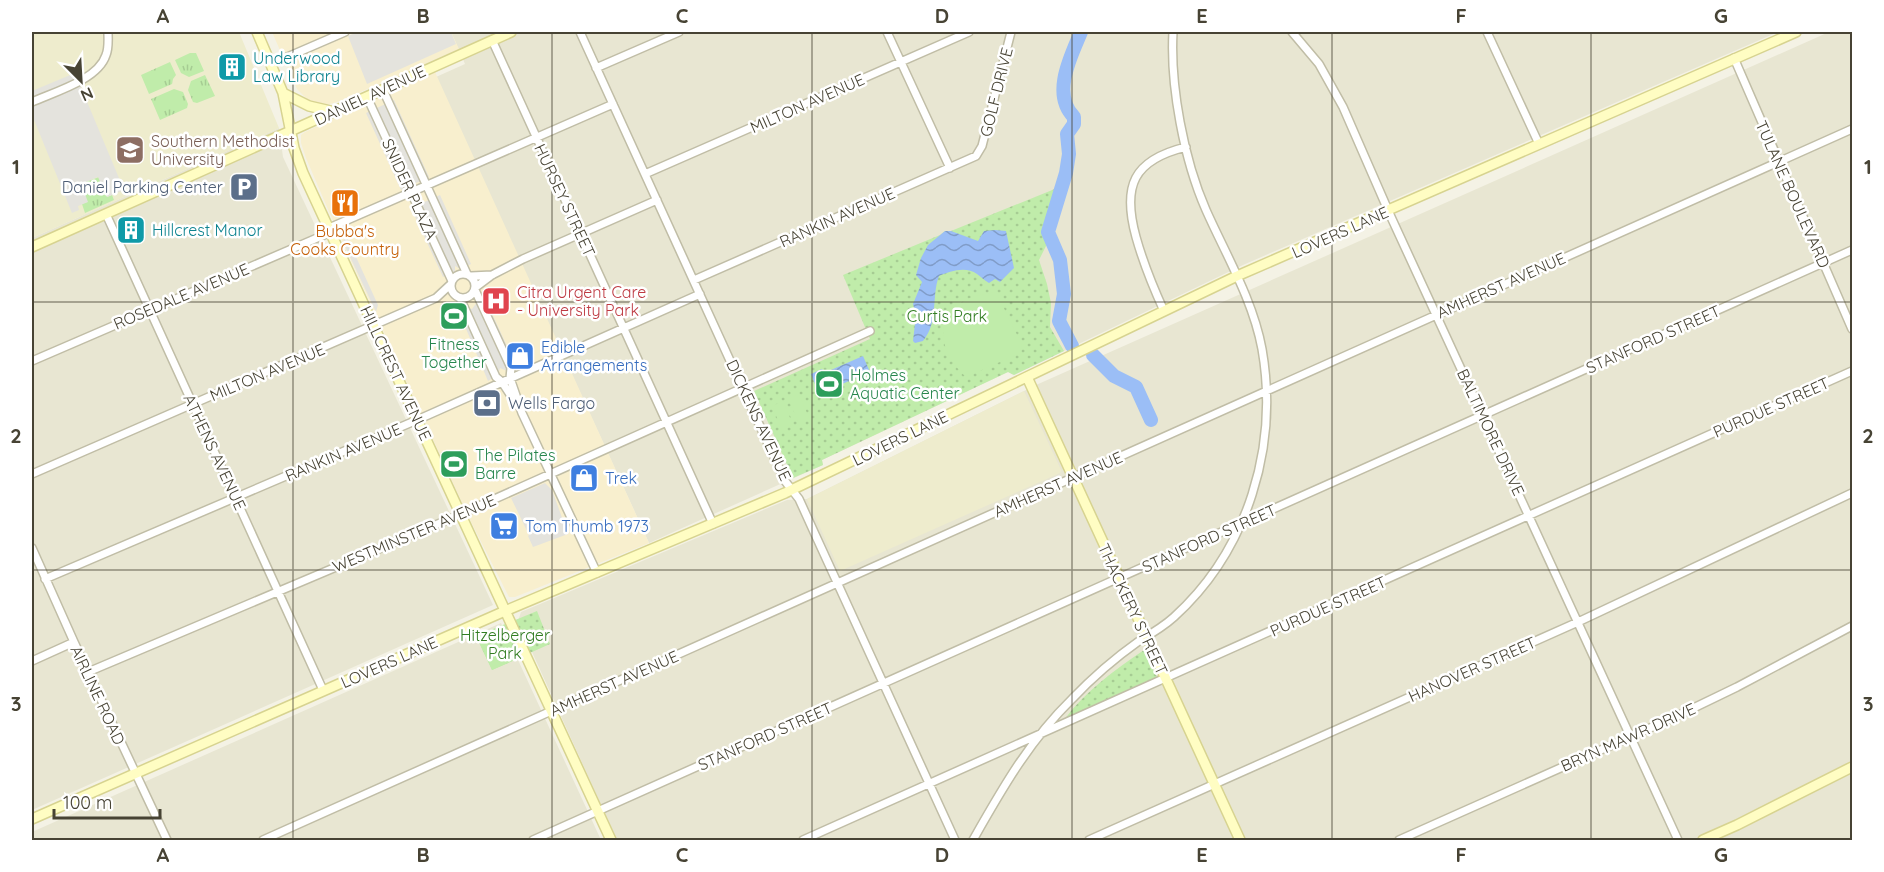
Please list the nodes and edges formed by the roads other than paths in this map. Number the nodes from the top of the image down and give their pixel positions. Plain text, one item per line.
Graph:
1 (108, 32) edge
2 (257, 32) edge
3 (345, 32) edge
4 (511, 32) edge
5 (580, 32) edge
6 (679, 32) edge
7 (887, 32) edge
8 (969, 32) edge
9 (1011, 32) edge
10 (1173, 32) edge
11 (1292, 32) edge
12 (1487, 32) edge
13 (1796, 32) edge
14 (492, 40) junction
15 (1734, 58) junction
16 (901, 62) junction
17 (272, 64) junction
18 (596, 68) junction
19 (383, 90) junction
20 (283, 93) junction
21 (368, 97) junction
22 (32, 102) edge
23 (613, 105) junction
24 (335, 112) junction
25 (1852, 129) edge
26 (292, 131) junction
27 (537, 139) junction
28 (1539, 144) junction
29 (1186, 147) junction
30 (979, 153) joint
31 (1779, 162) junction
32 (950, 168) junction
33 (645, 174) junction
34 (428, 186) junction
35 (411, 193) junction
36 (657, 200) junction
37 (1389, 210) junction
38 (106, 214) junction
39 (330, 230) junction
40 (580, 234) junction
41 (32, 247) edge
42 (1852, 250) edge
43 (1823, 263) junction
44 (469, 275) junction
45 (492, 275) junction
46 (1237, 276) junction
47 (694, 280) junction
48 (452, 282) junction
49 (475, 289) junction
50 (700, 294) junction
51 (458, 297) junction
52 (436, 298) junction
53 (150, 309) junction
54 (1164, 311) junction
55 (1436, 314) junction
56 (374, 326) junction
57 (623, 328) junction
58 (1852, 329) edge
59 (870, 331) dead end
60 (32, 361) edge
61 (1852, 371) edge
62 (1027, 377) junction
63 (510, 378) junction
64 (502, 382) junction
65 (743, 388) junction
66 (1266, 391) junction
67 (193, 404) junction
68 (522, 412) junction
69 (1483, 415) junction
70 (417, 420) junction
71 (667, 423) junction
72 (32, 474) edge
73 (551, 475) junction
74 (1073, 477) junction
75 (792, 490) junction
76 (1852, 493) edge
77 (236, 497) junction
78 (461, 514) junction
79 (1529, 514) junction
80 (1241, 523) junction
81 (713, 524) junction
82 (32, 548) edge
83 (597, 573) junction
84 (1119, 578) junction
85 (45, 579) junction
86 (838, 582) junction
87 (279, 590) junction
88 (505, 611) junction
89 (1578, 622) junction
90 (1852, 626) edge
91 (1147, 637) junction
92 (74, 642) junction
93 (32, 661) edge
94 (88, 672) junction
95 (1166, 679) junction
96 (883, 683) junction
97 (324, 690) junction
98 (551, 711) junction
99 (1040, 734) junction
100 (1631, 736) junction
101 (1852, 767) edge
102 (135, 773) junction
103 (930, 784) junction
104 (1214, 784) junction
105 (597, 812) junction
106 (32, 819) edge
107 (167, 840) edge
108 (263, 840) edge
109 (533, 840) edge
110 (611, 840) edge
111 (803, 840) edge
112 (955, 840) edge
113 (973, 840) edge
114 (1089, 840) edge
115 (1240, 840) edge
116 (1399, 840) edge
117 (1678, 840) edge
118 (1703, 840) edge

1 - 22 street
2 - 17 street, HILLCREST AVENUE
3 - 17 street
4 - 14 street, DANIEL AVENUE
5 - 18 street, DICKENS AVENUE
6 - 18 street
7 - 16 street
8 - 16 street, MILTON AVENUE
9 - 30 street, GOLF DRIVE
10 - 29 street
11 - 37 street, BALTIMORE DRIVE
12 - 28 street
13 - 15 street, LOVERS LANE
14 - 19 street, DANIEL AVENUE
14 - 27 street, HURSEY STREET
15 - 28 street, LOVERS LANE
15 - 31 street, TULANE BOULEVARD
16 - 32 street
16 - 33 street, MILTON AVENUE
17 - 20 street, HILLCREST AVENUE
18 - 23 street, DICKENS AVENUE
19 - 21 street, DANIEL AVENUE
19 - 34 street, SNIDER PLAZA
20 - 24 street
20 - 26 street, HILLCREST AVENUE
21 - 24 street, DANIEL AVENUE
21 - 35 street, SNIDER PLAZA
23 - 27 street, ROSEDALE AVENUE
23 - 33 street, DICKENS AVENUE
24 - 26 street, DANIEL AVENUE
25 - 31 street, AMHERST AVENUE
26 - 38 street, DANIEL AVENUE
26 - 39 street, HILLCREST AVENUE
27 - 34 street, ROSEDALE AVENUE
27 - 40 street, HURSEY STREET
28 - 37 street, LOVERS LANE
29 - 46 street
29 - 54 street
30 - 32 street, RANKIN AVENUE
31 - 43 street, TULANE BOULEVARD
31 - 55 street, AMHERST AVENUE
32 - 47 street, RANKIN AVENUE
33 - 36 street, DICKENS AVENUE
34 - 35 street, ROSEDALE AVENUE
34 - 44 street, SNIDER PLAZA
35 - 39 street, ROSEDALE AVENUE
35 - 48 street, SNIDER PLAZA
36 - 40 street
36 - 47 street, DICKENS AVENUE
37 - 46 street, LOVERS LANE
37 - 55 street, BALTIMORE DRIVE
38 - 41 street, DANIEL AVENUE
38 - 53 street, ATHENS AVENUE
39 - 53 street, ROSEDALE AVENUE
39 - 56 street, HILLCREST AVENUE
40 - 45 street
40 - 57 street, HURSEY STREET
42 - 43 street, STANFORD STREET
43 - 58 street, TULANE BOULEVARD
43 - 69 street, STANFORD STREET
44 - 45 street
44 - 48 street
44 - 49 street
45 - 49 street
46 - 54 street, LOVERS LANE
46 - 66 street
47 - 50 street, DICKENS AVENUE
48 - 51 street
48 - 52 street, MILTON AVENUE
49 - 51 street
49 - 63 street
50 - 57 street, RANKIN AVENUE
50 - 65 street, DICKENS AVENUE
51 - 52 street, MILTON AVENUE
51 - 64 street
52 - 56 street, MILTON AVENUE
53 - 60 street, ROSEDALE AVENUE
53 - 67 street, ATHENS AVENUE
54 - 62 street, LOVERS LANE
55 - 66 street, AMHERST AVENUE
55 - 69 street, BALTIMORE DRIVE
56 - 67 street, MILTON AVENUE
56 - 70 street, HILLCREST AVENUE
57 - 63 street, RANKIN AVENUE
57 - 71 street, HURSEY STREET
59 - 65 street, WESTMINSTER AVENUE
61 - 79 street, PURDUE STREET
62 - 74 street, THACKERY STREET
62 - 75 street, LOVERS LANE
63 - 64 street, RANKIN AVENUE
63 - 68 street
64 - 68 street
64 - 70 street, RANKIN AVENUE
65 - 71 street, WESTMINSTER AVENUE
65 - 75 street, DICKENS AVENUE
66 - 74 street, AMHERST AVENUE
66 - 80 street
67 - 72 street, MILTON AVENUE
67 - 77 street, ATHENS AVENUE
68 - 73 street
69 - 79 street, BALTIMORE DRIVE
69 - 80 street, STANFORD STREET
70 - 77 street, RANKIN AVENUE
70 - 78 street, HILLCREST AVENUE
71 - 73 street, WESTMINSTER AVENUE
71 - 81 street, HURSEY STREET
73 - 78 street, WESTMINSTER AVENUE
73 - 83 street
74 - 84 street, THACKERY STREET
74 - 86 street, AMHERST AVENUE
75 - 81 street, LOVERS LANE
75 - 86 street, DICKENS AVENUE
76 - 89 street, HANOVER STREET
77 - 85 street, RANKIN AVENUE
77 - 87 street, ATHENS AVENUE
78 - 87 street, WESTMINSTER AVENUE
78 - 88 street, HILLCREST AVENUE
79 - 89 street, BALTIMORE DRIVE
79 - 95 street, PURDUE STREET
80 - 84 street, STANFORD STREET
80 - 91 street
81 - 83 street, LOVERS LANE
82 - 85 street, AIRLINE ROAD
83 - 88 street, LOVERS LANE
84 - 91 street, THACKERY STREET
84 - 96 street, STANFORD STREET
85 - 92 street, AIRLINE ROAD
86 - 96 street, DICKENS AVENUE
86 - 98 street, AMHERST AVENUE
87 - 94 street, WESTMINSTER AVENUE
87 - 97 street, ATHENS AVENUE
88 - 97 street, LOVERS LANE
88 - 98 street, HILLCREST AVENUE
89 - 100 street, BALTIMORE DRIVE
89 - 104 street, HANOVER STREET
90 - 100 street, BRYN MAWR DRIVE
91 - 95 street, THACKERY STREET
91 - 99 street
92 - 93 street
92 - 94 street, AIRLINE ROAD
94 - 102 street, AIRLINE ROAD
95 - 99 street, PURDUE STREET
95 - 104 street, THACKERY STREET
96 - 103 street, DICKENS AVENUE
96 - 105 street, STANFORD STREET
97 - 102 street, LOVERS LANE
98 - 105 street, HILLCREST AVENUE
98 - 108 street, AMHERST AVENUE
99 - 103 street, PURDUE STREET
99 - 113 street
100 - 116 street, BRYN MAWR DRIVE
100 - 117 street, BALTIMORE DRIVE
101 - 118 street
102 - 106 street, LOVERS LANE
102 - 107 street, AIRLINE ROAD
103 - 111 street, PURDUE STREET
103 - 112 street, DICKENS AVENUE
104 - 114 street, HANOVER STREET
104 - 115 street, THACKERY STREET
105 - 109 street, STANFORD STREET
105 - 110 street, HILLCREST AVENUE

